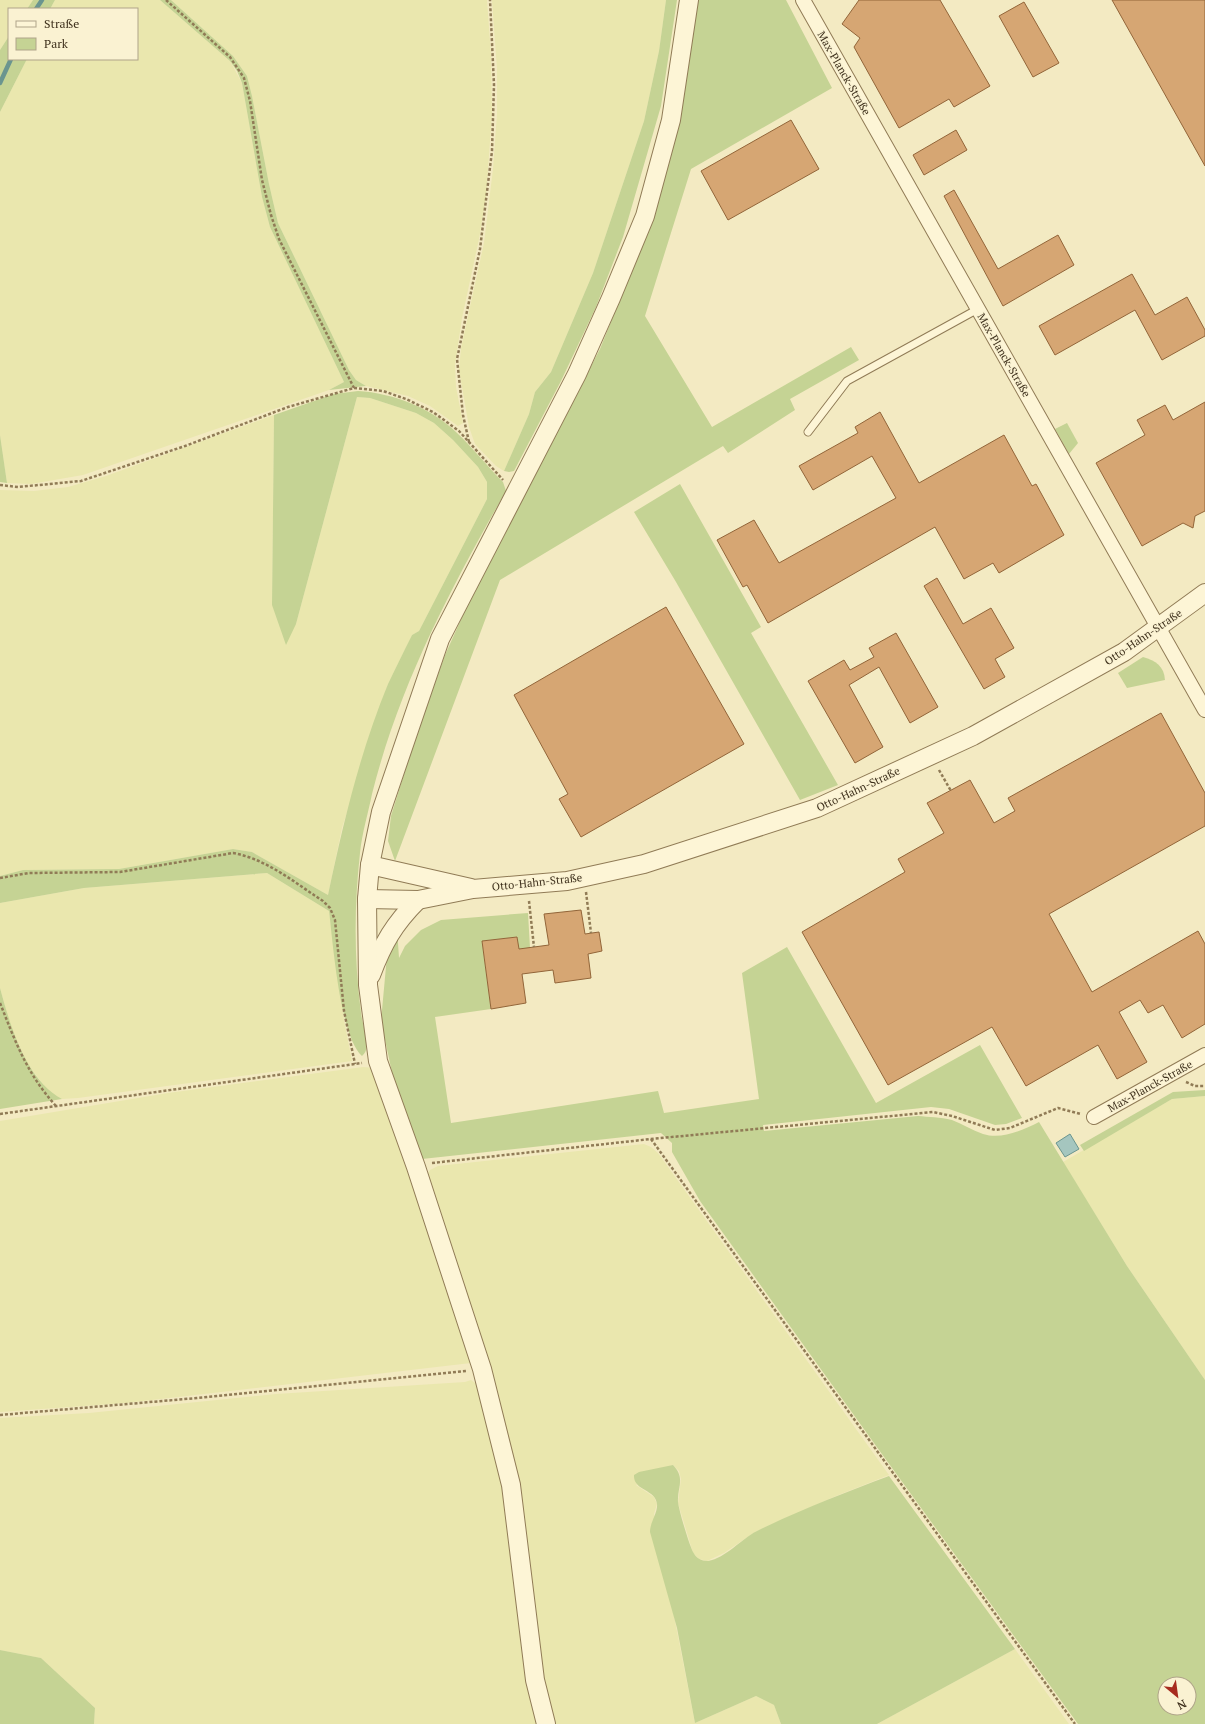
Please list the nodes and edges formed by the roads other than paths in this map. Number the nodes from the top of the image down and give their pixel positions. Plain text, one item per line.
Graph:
1 (689, 0) edge
2 (802, 0) edge
3 (978, 309) junction
4 (808, 432) dead end
5 (1205, 593) edge
6 (1160, 627) junction
7 (1205, 710) edge
8 (370, 865) junction
9 (473, 889) junction
10 (366, 899) junction
11 (418, 900) junction
12 (368, 985) junction
13 (1205, 1055) edge
14 (1094, 1117) road end
15 (546, 1724) edge

1 - 8 street
2 - 3 street, Max-Planck-Straße
3 - 4 lane
3 - 6 street, Max-Planck-Straße
5 - 6 street, Otto-Hahn-Straße
6 - 7 street, Max-Planck-Straße
6 - 9 street, Otto-Hahn-Straße
8 - 9 street
8 - 10 street
9 - 11 street, Otto-Hahn-Straße
10 - 11 street, Otto-Hahn-Straße
10 - 12 street
11 - 12 street
12 - 15 street
13 - 14 street, Max-Planck-Straße

